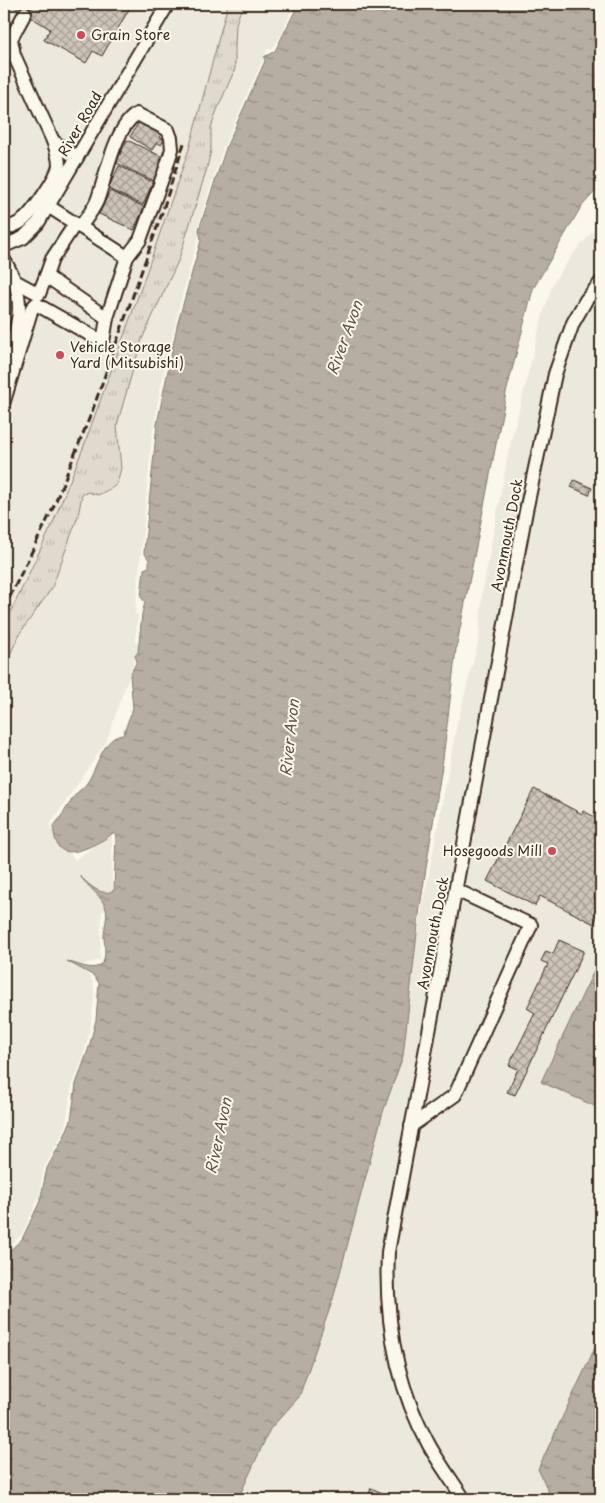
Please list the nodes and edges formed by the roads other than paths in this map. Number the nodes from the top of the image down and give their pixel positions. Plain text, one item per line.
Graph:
1 (168, 4) edge
2 (25, 13) dead end
3 (53, 141) junction
4 (77, 158) junction
5 (48, 206) junction
6 (78, 225) junction
7 (4, 229) edge
8 (4, 246) edge
9 (127, 257) junction
10 (4, 260) edge
11 (46, 276) junction
12 (13, 280) junction
13 (601, 282) edge
14 (107, 318) junction
15 (4, 369) edge
16 (4, 401) edge
17 (456, 890) junction
18 (411, 1126) junction
19 (464, 1499) edge

1 - 4 lane, River Road
2 - 3 lane
3 - 4 lane
3 - 7 lane
4 - 5 lane, River Road
5 - 6 lane
5 - 8 lane, River Road
6 - 9 lane
6 - 9 lane
6 - 11 lane
9 - 14 lane
10 - 12 lane
11 - 12 lane
11 - 14 lane
12 - 15 lane
13 - 17 lane, Avonmouth Dock
14 - 16 lane
17 - 18 lane, Avonmouth Dock
17 - 18 lane
18 - 19 lane, Avonmouth Dock

